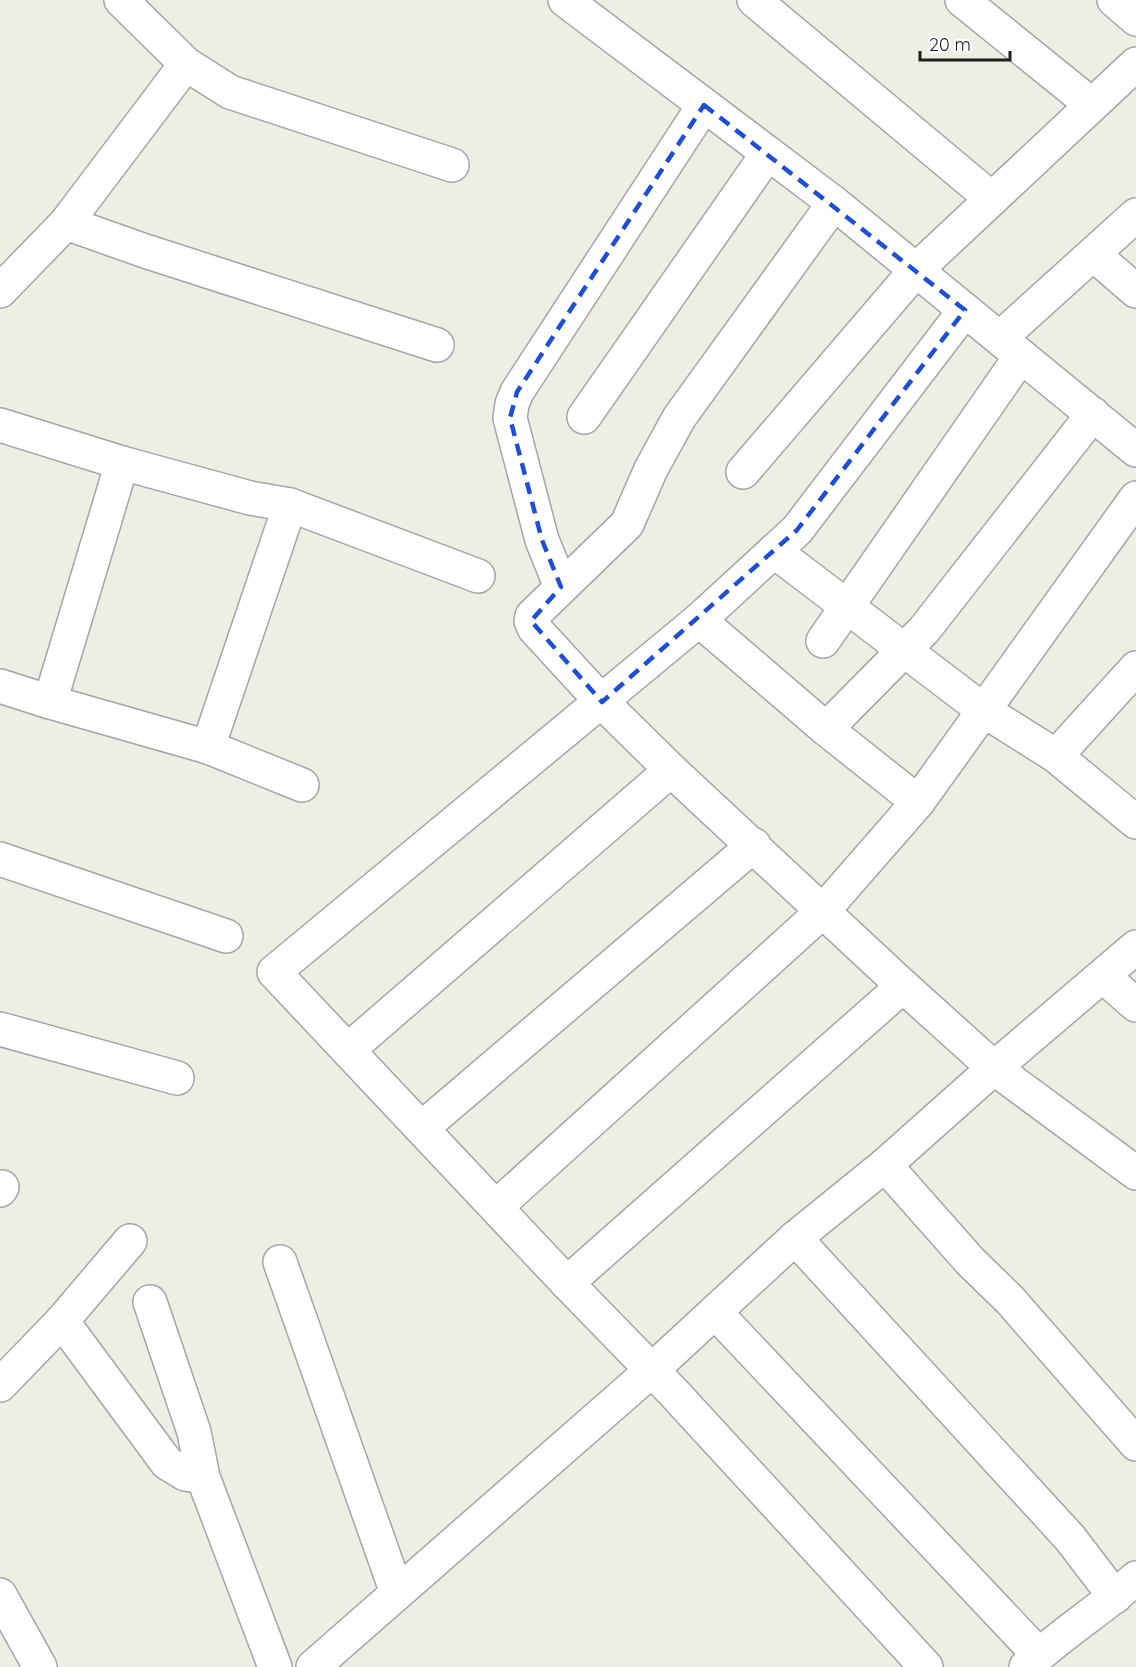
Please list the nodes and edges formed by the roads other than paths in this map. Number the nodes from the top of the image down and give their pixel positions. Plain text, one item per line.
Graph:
1 (121, 0) edge
2 (565, 0) edge
3 (754, 0) edge
4 (962, 0) edge
5 (1114, 0) edge
6 (1136, 19) edge
7 (178, 56) junction
8 (1136, 64) edge
9 (704, 105) junction
10 (1092, 105) junction
11 (768, 153) junction
12 (452, 165) dead end
13 (992, 199) junction
14 (834, 203) junction
15 (1136, 215) edge
16 (66, 223) junction
17 (1093, 254) junction
18 (916, 270) junction
19 (0, 291) edge
20 (1136, 291) edge
21 (965, 310) junction
22 (437, 345) dead end
23 (1010, 347) junction
24 (1093, 414) junction
25 (584, 417) dead end
26 (0, 424) edge
27 (1136, 450) edge
28 (122, 463) junction
29 (744, 472) dead end
30 (1136, 498) edge
31 (290, 505) junction
32 (774, 551) junction
33 (478, 576) dead end
34 (561, 587) junction
35 (848, 606) junction
36 (699, 620) junction
37 (823, 641) dead end
38 (904, 650) junction
39 (1136, 668) edge
40 (0, 686) edge
41 (50, 702) junction
42 (602, 702) junction
43 (983, 710) junction
44 (826, 729) junction
45 (208, 747) junction
46 (1056, 756) junction
47 (671, 770) junction
48 (302, 785) dead end
49 (918, 802) junction
50 (1136, 822) edge
51 (754, 845) junction
52 (0, 859) edge
53 (822, 912) junction
54 (226, 936) dead end
55 (1136, 947) edge
56 (1103, 976) junction
57 (903, 986) junction
58 (1136, 1005) edge
59 (0, 1029) edge
60 (348, 1050) junction
61 (994, 1068) junction
62 (177, 1078) dead end
63 (422, 1128) junction
64 (885, 1165) junction
65 (1136, 1173) edge
66 (496, 1207) junction
67 (795, 1238) junction
68 (130, 1241) dead end
69 (280, 1262) dead end
70 (567, 1282) junction
71 (150, 1302) dead end
72 (715, 1312) junction
73 (62, 1321) junction
74 (652, 1370) junction
75 (0, 1385) edge
76 (1136, 1444) edge
77 (203, 1477) junction
78 (1126, 1587) edge
79 (397, 1593) junction
80 (0, 1595) edge
81 (1033, 1661) edge
82 (40, 1667) edge
83 (275, 1667) edge
84 (313, 1667) edge
85 (926, 1667) edge

1 - 7 street
2 - 9 street
3 - 13 street
4 - 10 street
5 - 6 street
7 - 12 street
7 - 16 street
8 - 10 street
9 - 11 street
9 - 34 street
10 - 13 street
11 - 14 street
11 - 25 street
13 - 18 street
14 - 18 street
14 - 34 street
15 - 17 street
16 - 19 street
16 - 22 street
17 - 20 street
17 - 23 street
18 - 21 street
18 - 29 street
21 - 23 street
21 - 32 street
23 - 24 street
23 - 35 street
24 - 27 street
24 - 38 street
26 - 28 street
28 - 31 street
28 - 41 street
30 - 43 street
31 - 33 street
31 - 45 street
32 - 35 street
32 - 36 street
34 - 42 street
35 - 37 street
35 - 38 street
36 - 42 street
36 - 44 street
38 - 43 street
38 - 44 street
39 - 46 street
40 - 41 street
41 - 45 street
42 - 47 street
42 - 60 street
43 - 46 street
43 - 49 street
44 - 49 street
45 - 48 street
46 - 50 street
47 - 51 street
47 - 60 street
49 - 53 street
51 - 53 street
51 - 63 street
52 - 54 street
53 - 57 street
53 - 66 street
55 - 56 street
56 - 58 street
56 - 61 street
57 - 61 street
57 - 70 street
59 - 62 street
60 - 63 street
61 - 64 street
61 - 65 street
63 - 66 street
64 - 67 street
64 - 76 street
66 - 70 street
67 - 72 street
67 - 78 street
68 - 73 street
69 - 79 street
70 - 74 street
71 - 77 street
72 - 74 street
72 - 81 street
73 - 75 street
73 - 77 street
74 - 79 street
74 - 85 street
77 - 83 street
78 - 81 street
79 - 84 street
80 - 82 street

